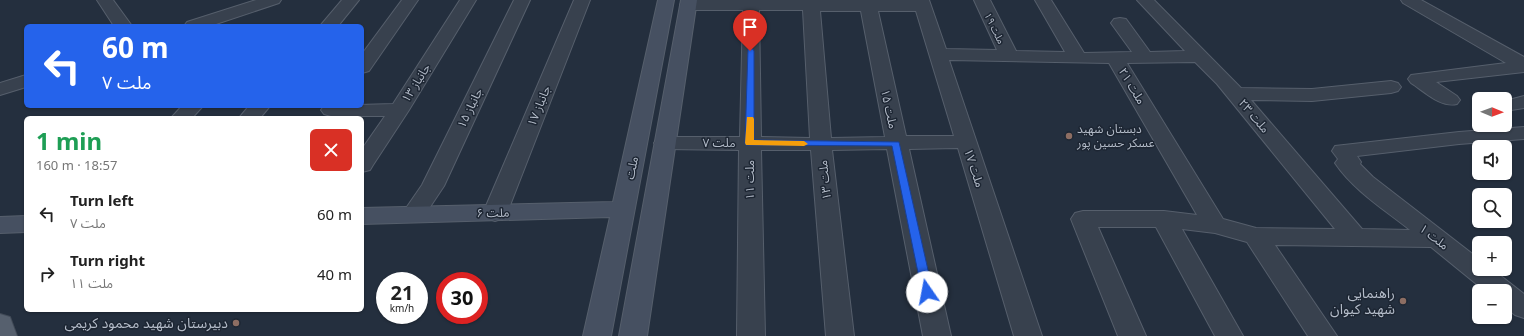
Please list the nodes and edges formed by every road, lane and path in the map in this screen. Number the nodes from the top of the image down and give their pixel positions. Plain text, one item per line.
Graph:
1 (104, 0) edge
2 (273, 0) edge
3 (351, 0) edge
4 (410, 0) edge
5 (468, 0) edge
6 (522, 0) edge
7 (582, 0) edge
8 (666, 0) edge
9 (982, 0) edge
10 (1043, 0) edge
11 (1145, 0) edge
12 (1408, 0) edge
13 (689, 2) edge
14 (751, 2) edge
15 (811, 3) edge
16 (867, 3) edge
17 (922, 3) edge
18 (218, 21) edge
19 (1120, 23) dead end
20 (122, 24) edge
21 (203, 24) edge
22 (331, 24) edge
23 (938, 54) junction
24 (1009, 56) junction
25 (1200, 56) junction
26 (1145, 57) junction
27 (1078, 58) junction
28 (1115, 58) junction
29 (364, 64) edge
30 (1524, 66) edge
31 (24, 81) edge
32 (1, 86) edge
33 (1391, 87) dead end
34 (1235, 94) junction
35 (1450, 100) dead end
36 (191, 108) edge
37 (258, 108) edge
38 (399, 110) junction
39 (330, 111) edge
40 (183, 116) edge
41 (251, 116) edge
42 (1524, 134) edge
43 (965, 142) junction
44 (665, 143) junction
45 (750, 143) junction
46 (896, 143) junction
47 (821, 144) junction
48 (364, 162) edge
49 (623, 209) junction
50 (495, 212) junction
51 (414, 214) junction
52 (364, 216) edge
53 (1164, 219) junction
54 (24, 224) edge
55 (0, 225) edge
56 (1215, 225) junction
57 (1256, 236) junction
58 (1356, 238) junction
59 (1437, 239) junction
60 (1493, 284) edge
61 (1512, 299) edge
62 (1524, 308) edge
63 (0, 324) edge
64 (3, 336) edge
65 (597, 336) edge
66 (633, 336) edge
67 (751, 336) edge
68 (840, 336) edge
69 (937, 336) edge
70 (1028, 336) edge
71 (1132, 336) edge
72 (1229, 336) edge
73 (1323, 336) edge

1 - 20 street
2 - 18 street
3 - 22 street
4 - 29 street
5 - 38 street, جانباز ۱۳
6 - 51 street, جانباز ۱۵
7 - 50 street, جانباز ۱۷
8 - 49 main road, ملت
9 - 24 street, ملت ۱۹
10 - 27 street
11 - 25 street, ملت ۲۳
12 - 30 street
13 - 14 street
13 - 44 main road
14 - 15 street
14 - 45 street, ملت ۱۱
15 - 16 street
15 - 47 street, ملت ۱۳
16 - 17 street
16 - 46 street, ملت ۱۵
17 - 23 street, ملت ۱۷
18 - 21 street
19 - 26 street
23 - 24 street, ملت ۲۱
23 - 43 street, ملت ۱۷
24 - 27 street, ملت ۲۱
25 - 26 street
25 - 34 street, ملت ۲۳
26 - 28 street
27 - 28 street, ملت ۲۱
28 - 56 street, ملت ۲۱
30 - 35 street
31 - 32 street
33 - 34 street
34 - 58 street, ملت ۲۳
36 - 40 street
37 - 41 street
38 - 39 street
38 - 48 street, جانباز ۱۳
42 - 59 street, ملت ۱
43 - 46 street, ملت ۷
43 - 70 street, ملت ۱۷
44 - 45 street, ملت ۷
44 - 66 main road
45 - 47 street, ملت ۷
45 - 67 street, ملت ۱۱
46 - 47 street, ملت ۷
46 - 69 street, ملت ۱۵
47 - 68 street, ملت ۱۳
49 - 50 main road, ملت ۶
49 - 65 main road, ملت
50 - 51 main road, ملت ۶
51 - 52 main road, ملت ۶
53 - 56 street
53 - 71 street
53 - 72 street
54 - 55 main road
56 - 57 street
57 - 58 street
57 - 73 street
58 - 59 street
59 - 60 street, ملت ۱
61 - 62 street
63 - 64 main road

